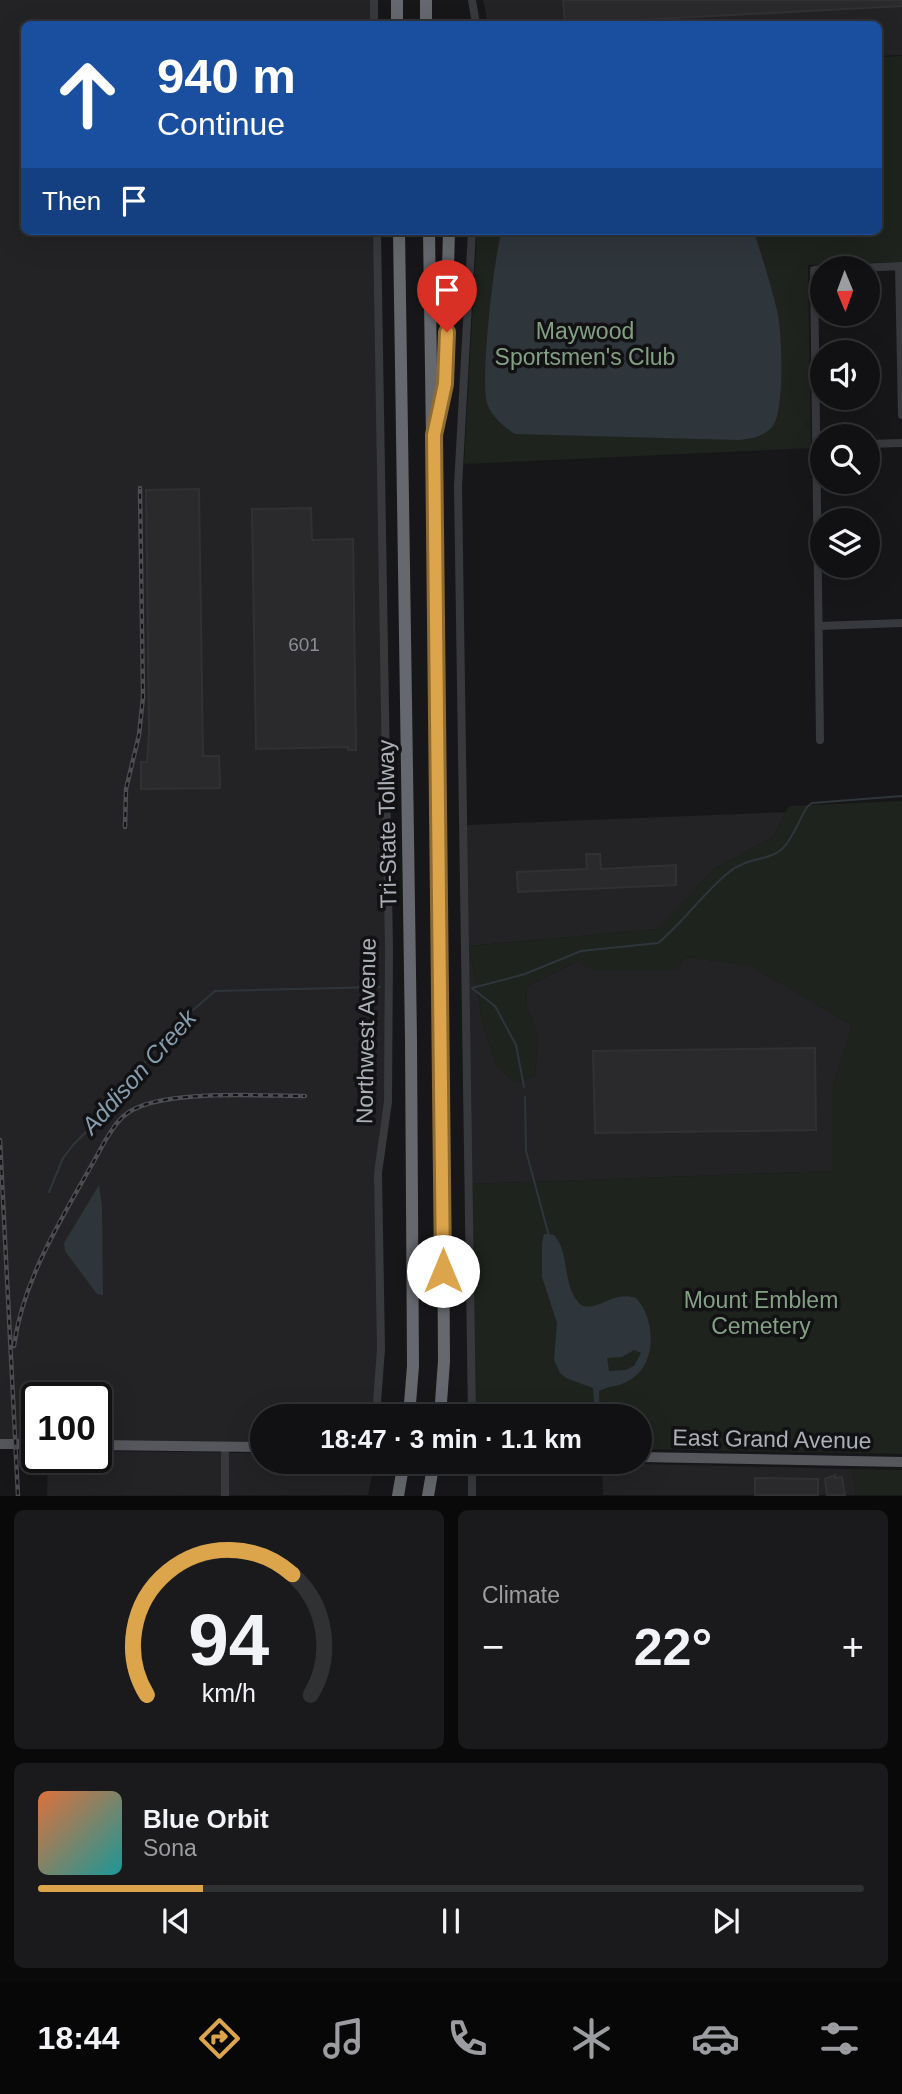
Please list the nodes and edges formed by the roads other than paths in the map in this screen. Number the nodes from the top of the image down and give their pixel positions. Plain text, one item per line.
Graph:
1 (374, 0) edge
2 (397, 0) edge
3 (426, 0) edge
4 (472, 0) edge
5 (374, 21) edge
6 (397, 21) edge
7 (426, 21) edge
8 (475, 21) edge
9 (377, 235) edge
10 (399, 235) edge
11 (429, 235) edge
12 (450, 235) edge
13 (472, 235) edge
14 (901, 266) edge
15 (880, 267) edge
16 (819, 326) edge
17 (902, 415) edge
18 (820, 424) edge
19 (434, 435) junction
20 (902, 443) edge
21 (880, 444) edge
22 (820, 494) edge
23 (902, 623) edge
24 (819, 626) junction
25 (820, 740) dead end
26 (377, 1404) edge
27 (410, 1404) edge
28 (441, 1404) edge
29 (472, 1404) edge
30 (0, 1444) edge
31 (21, 1444) edge
32 (112, 1445) edge
33 (225, 1446) junction
34 (250, 1447) edge
35 (652, 1457) edge
36 (902, 1462) edge
37 (402, 1474) edge
38 (432, 1474) edge
39 (472, 1474) edge
40 (225, 1496) edge
41 (398, 1496) edge
42 (428, 1496) edge
43 (472, 1496) edge

1 - 5 street
2 - 6 highway
3 - 7 highway
4 - 8 street
9 - 26 street, Northwest Avenue
10 - 27 highway, Tri-State Tollway
11 - 19 highway
12 - 19 highway
13 - 29 street
14 - 15 street
14 - 17 street
16 - 18 street
19 - 28 highway
20 - 21 street
22 - 24 street
23 - 24 street
24 - 25 street
30 - 31 main road
32 - 33 main road
33 - 34 main road
33 - 40 street
35 - 36 main road, East Grand Avenue
37 - 41 highway
38 - 42 highway
39 - 43 street

